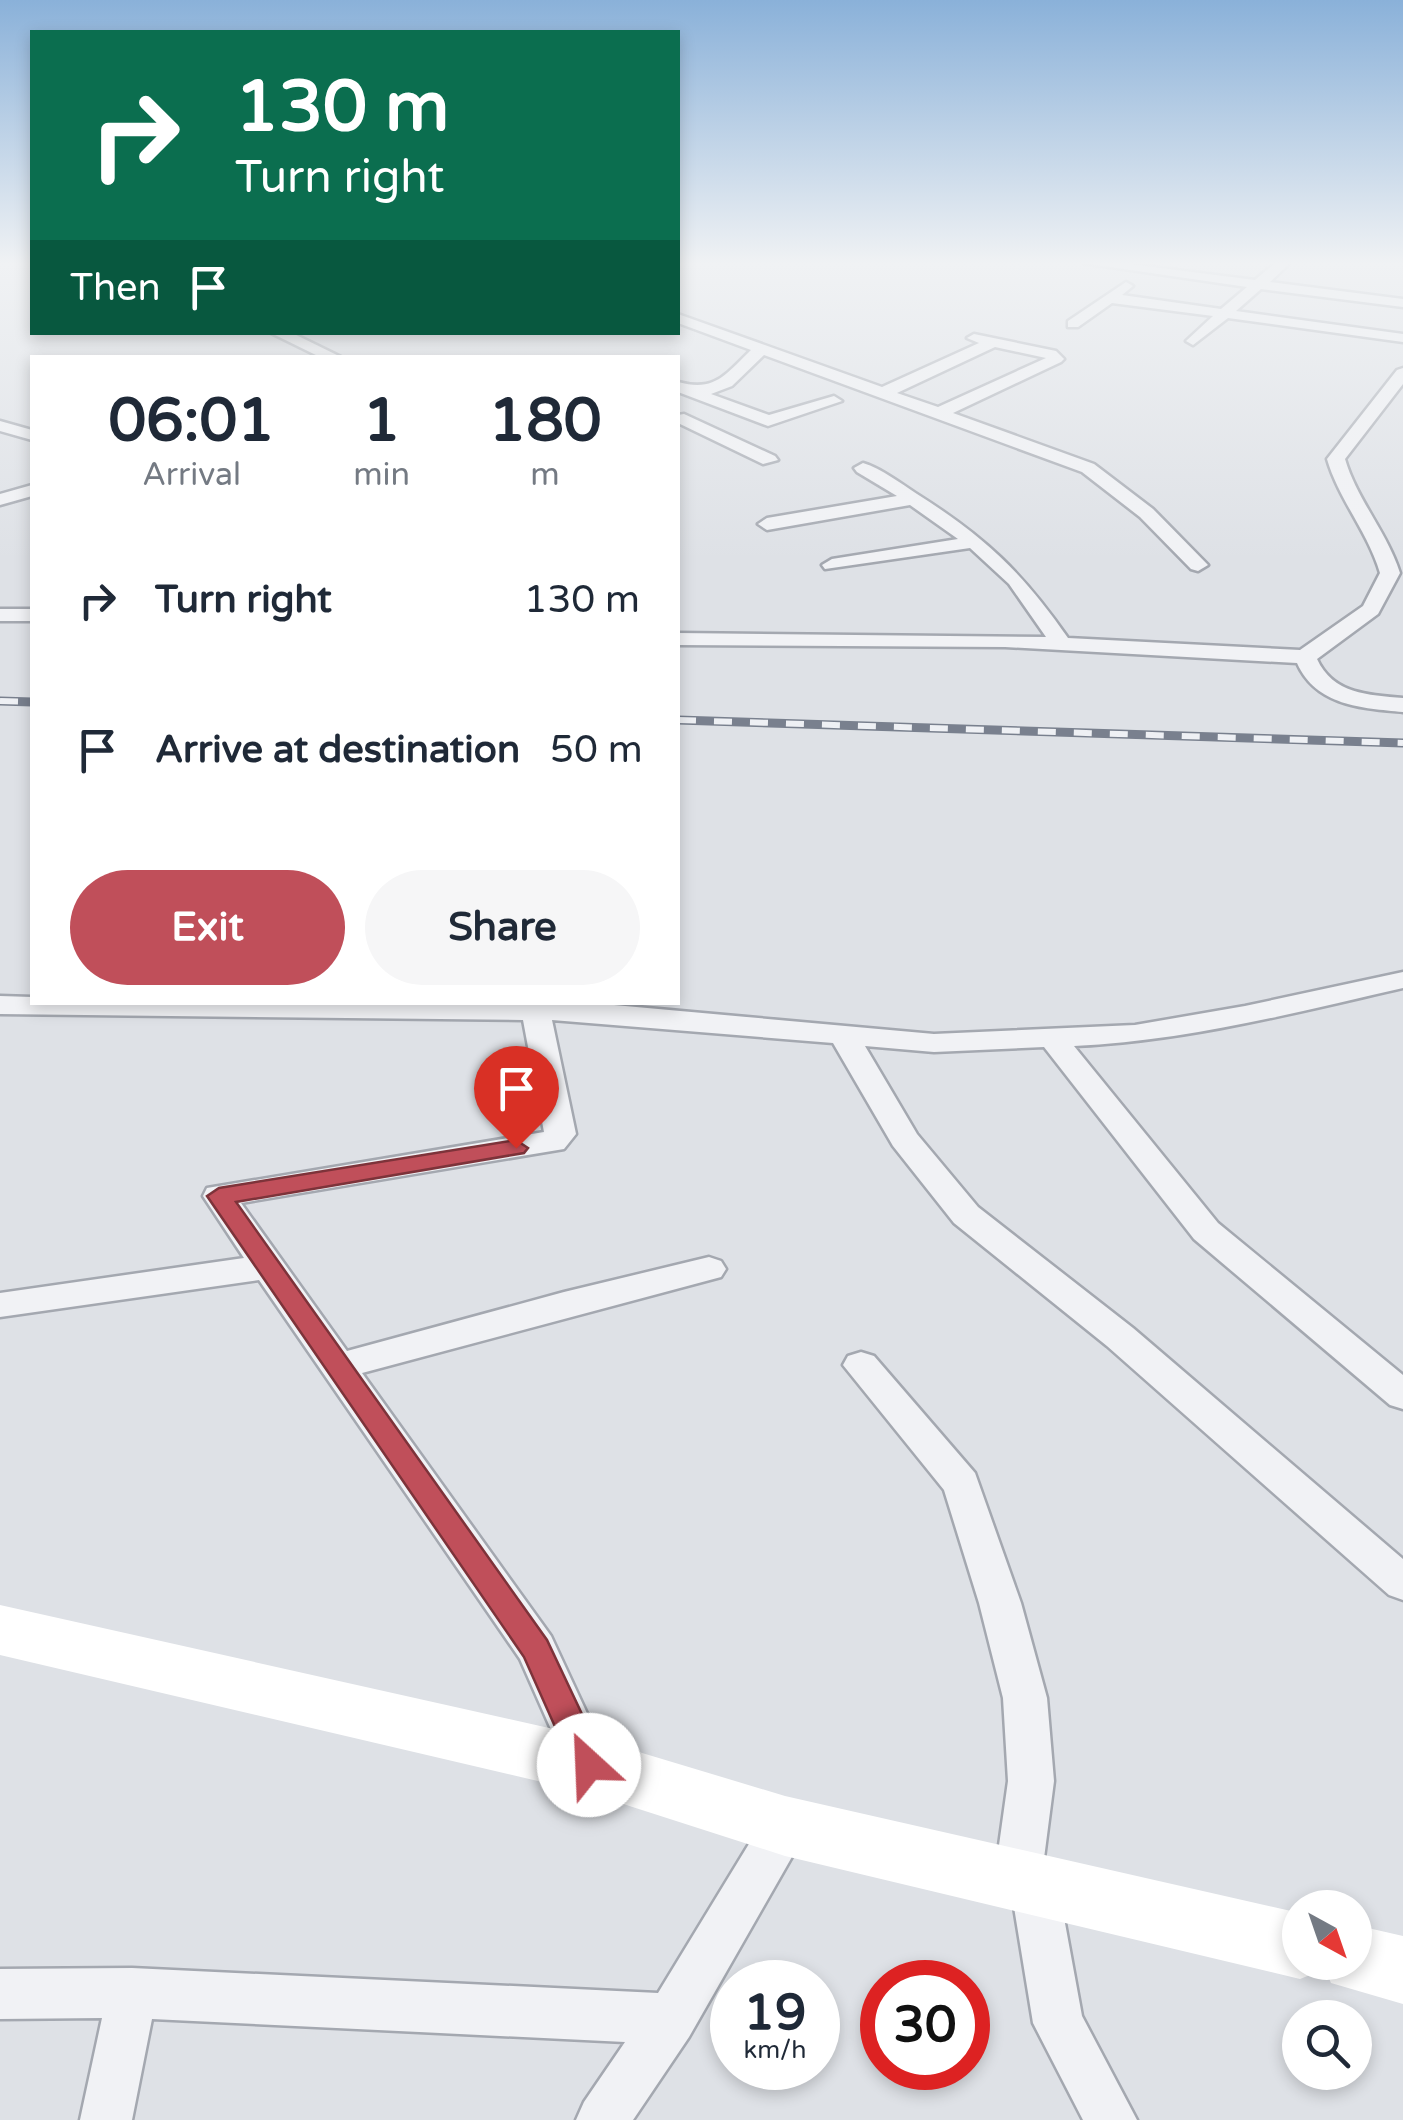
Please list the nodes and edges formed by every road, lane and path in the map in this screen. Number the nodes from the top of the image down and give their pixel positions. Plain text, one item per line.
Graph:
1 (747, 362) edge
2 (794, 362) edge
3 (950, 362) edge
4 (1052, 362) edge
5 (1403, 373) edge
6 (680, 388) edge
7 (883, 392) junction
8 (698, 393) junction
9 (834, 401) dead end
10 (939, 413) junction
11 (750, 415) junction
12 (681, 420) edge
13 (0, 426) edge
14 (29, 434) edge
15 (0, 442) edge
16 (769, 460) dead end
17 (863, 468) dead end
18 (30, 491) edge
19 (914, 499) junction
20 (0, 500) edge
21 (767, 524) dead end
22 (972, 542) junction
23 (1198, 565) dead end
24 (832, 566) dead end
25 (0, 615) edge
26 (30, 615) edge
27 (680, 639) edge
28 (1062, 644) junction
29 (1305, 658) junction
30 (1403, 705) edge
31 (1403, 980) edge
32 (0, 1006) edge
33 (536, 1011) junction
34 (845, 1038) junction
35 (1054, 1039) junction
36 (268, 1267) junction
37 (710, 1269) dead end
38 (0, 1305) edge
39 (861, 1365) dead end
40 (338, 1368) junction
41 (1403, 1396) edge
42 (1401, 1578) edge
43 (0, 1630) edge
44 (589, 1765) junction
45 (785, 1826) junction
46 (1026, 1883) junction
47 (1282, 1942) edge
48 (1372, 1963) edge
49 (1403, 1970) edge
50 (132, 1993) junction
51 (0, 1994) edge
52 (671, 2019) junction
53 (106, 2120) edge
54 (602, 2120) edge
55 (1112, 2120) edge

1 - 8 street
2 - 7 street
3 - 7 street
4 - 10 street
5 - 29 street
6 - 8 street
7 - 10 street
8 - 11 street
9 - 11 street
10 - 23 street
11 - 12 street
12 - 16 street
13 - 14 street
14 - 15 street
17 - 19 street
18 - 20 street
19 - 21 street
19 - 22 street
22 - 24 street
22 - 28 street
25 - 26 street
27 - 28 street
28 - 29 street
29 - 30 street
31 - 35 street
32 - 33 street
33 - 34 street
33 - 36 street
34 - 35 street
34 - 42 street
35 - 41 street
36 - 38 street
36 - 40 street
37 - 40 street
39 - 46 street
40 - 44 street
43 - 44 main road
44 - 45 main road
45 - 46 main road
45 - 52 street
46 - 47 main road
46 - 55 street
48 - 49 main road
50 - 51 street
50 - 52 street
50 - 53 street
52 - 54 street

